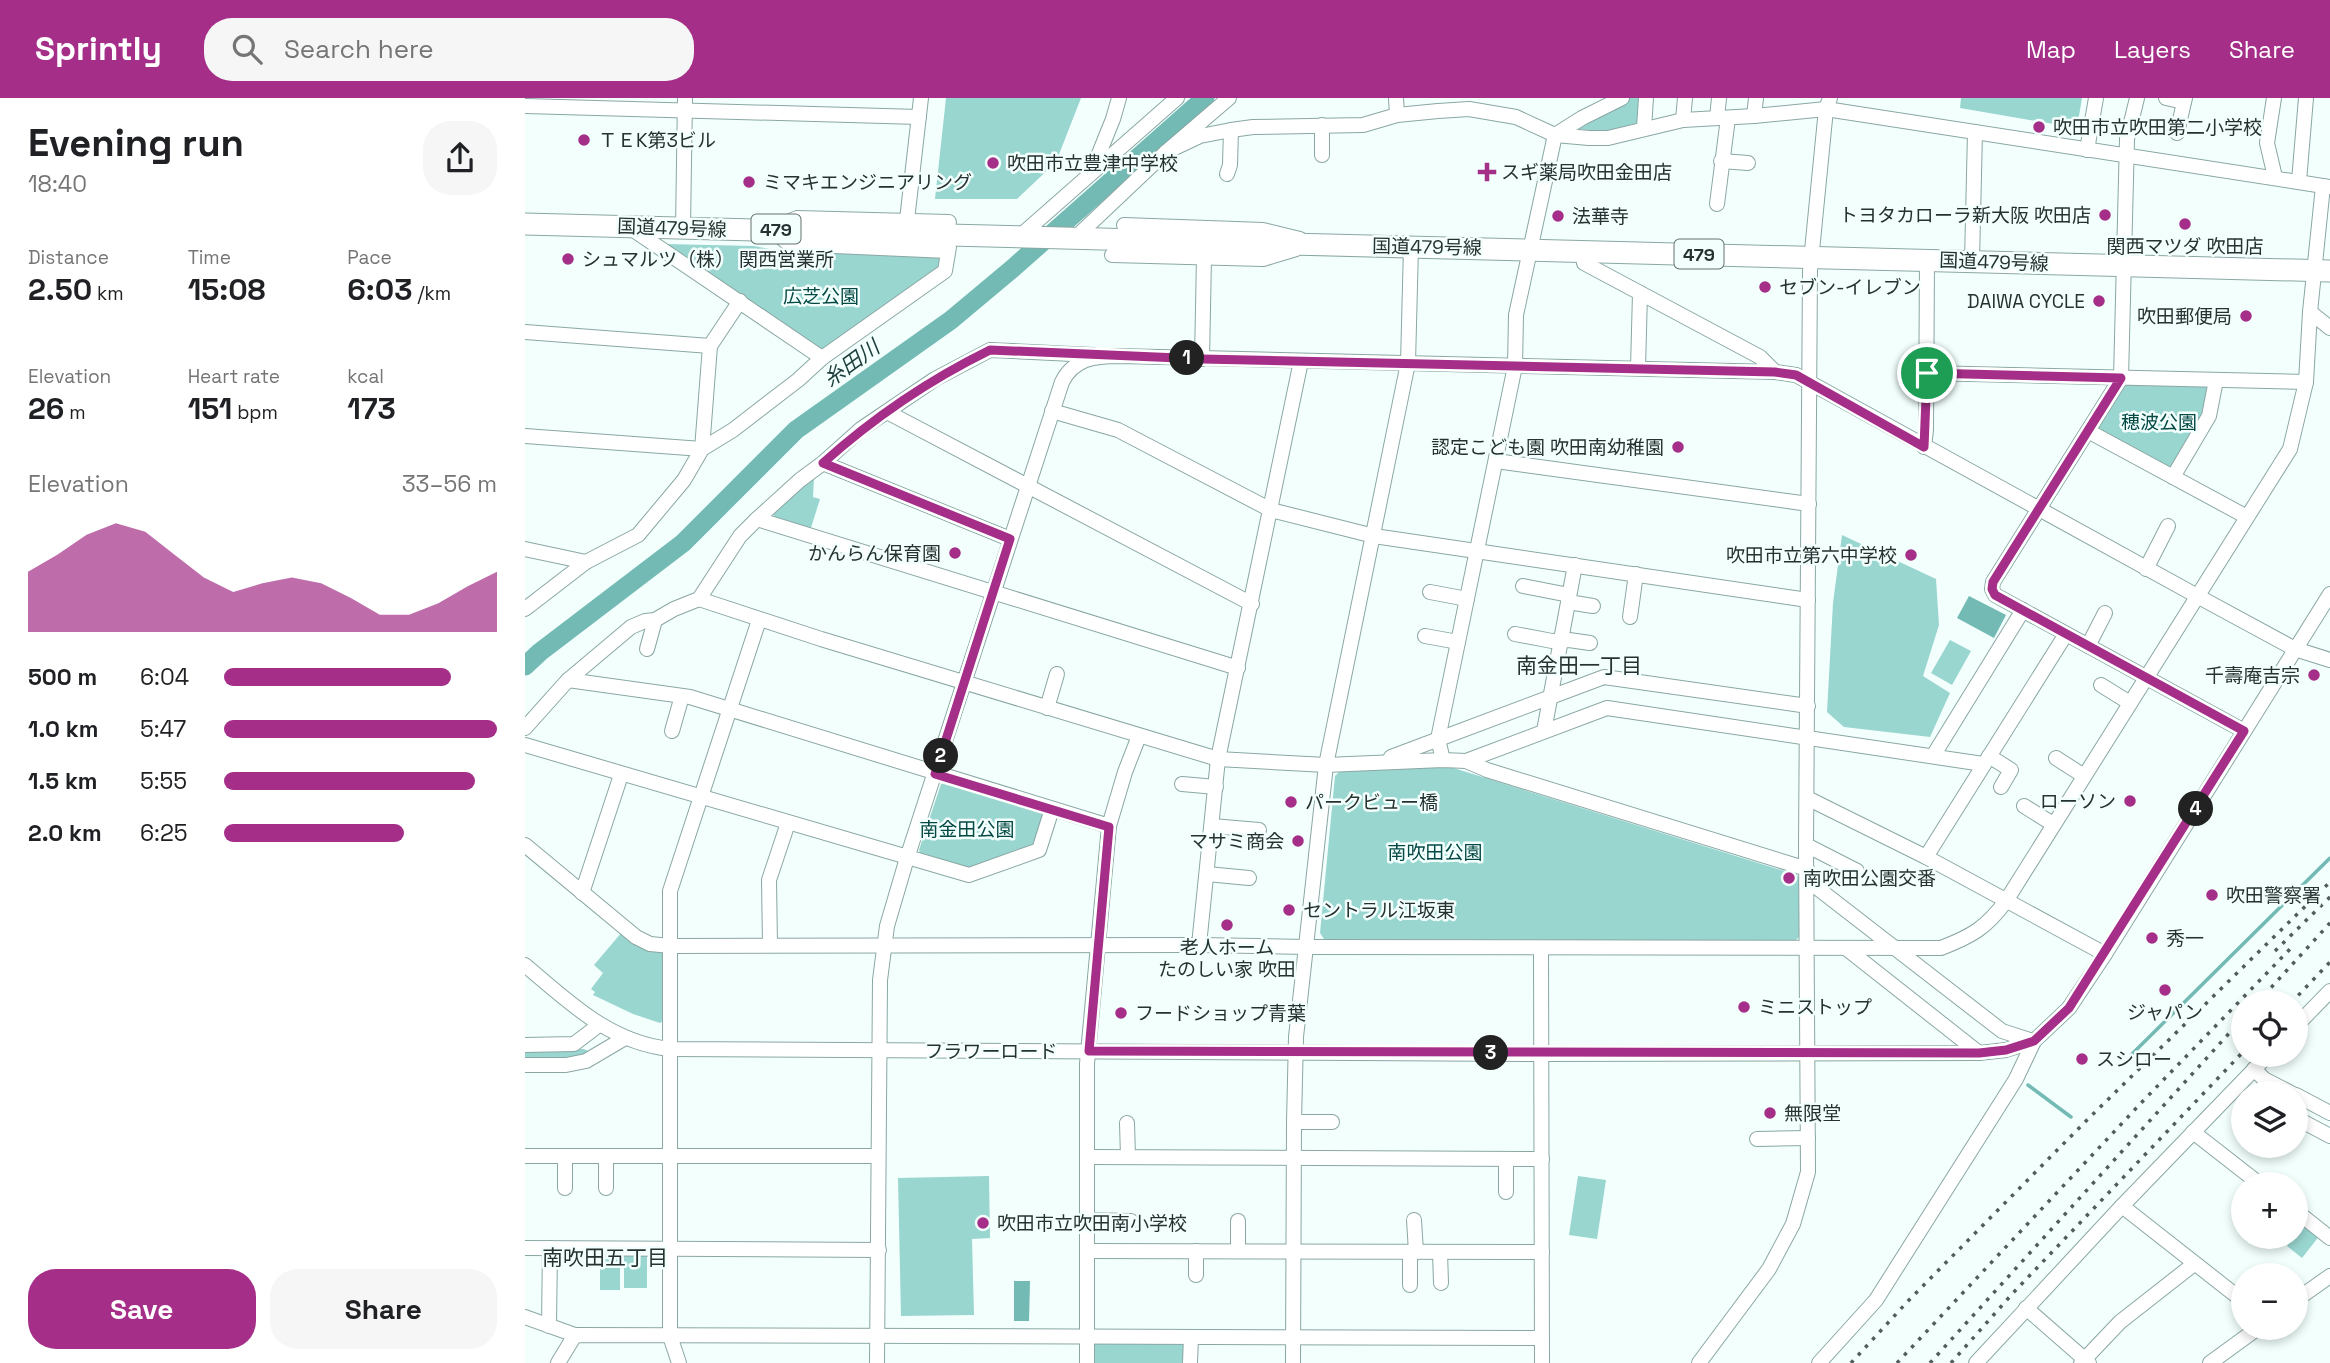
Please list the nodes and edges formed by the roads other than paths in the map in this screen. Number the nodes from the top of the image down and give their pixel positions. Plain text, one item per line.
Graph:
1 (921, 98) edge
2 (1119, 98) edge
3 (1164, 98) edge
4 (1177, 98) edge
5 (1229, 98) edge
6 (1396, 98) edge
7 (1622, 98) edge
8 (1646, 98) edge
9 (1685, 98) edge
10 (1719, 98) edge
11 (1756, 98) edge
12 (2096, 98) edge
13 (2137, 98) edge
14 (2166, 98) edge
15 (2274, 98) edge
16 (2306, 98) edge
17 (2185, 100) edge
18 (1828, 103) edge
19 (1469, 104) edge
20 (685, 105) edge
21 (1793, 105) edge
22 (525, 106) edge
23 (1397, 115) junction
24 (1754, 116) junction
25 (919, 117) junction
26 (1722, 118) junction
27 (1150, 120) junction
28 (1683, 120) junction
29 (1322, 125) junction
30 (1644, 128) junction
31 (1231, 130) junction
32 (1975, 132) junction
33 (2177, 133) dead end
34 (1555, 135) junction
35 (2087, 150) junction
36 (1166, 152) junction
37 (1322, 155) dead end
38 (2128, 157) junction
39 (1721, 161) junction
40 (1748, 163) dead end
41 (1227, 174) dead end
42 (1090, 176) junction
43 (2275, 177) junction
44 (2299, 181) junction
45 (2326, 187) edge
46 (1717, 204) dead end
47 (907, 220) junction
48 (949, 222) dead end
49 (525, 224) edge
50 (1124, 225) dead end
51 (628, 226) junction
52 (683, 228) junction
53 (771, 229) junction
54 (1023, 237) junction
55 (1071, 238) junction
56 (1313, 245) junction
57 (1411, 247) junction
58 (1529, 249) junction
59 (1582, 250) junction
60 (1112, 255) dead end
61 (1203, 257) junction
62 (1811, 257) junction
63 (1927, 260) junction
64 (1972, 261) junction
65 (2125, 265) junction
66 (2323, 270) edge
67 (1640, 293) junction
68 (740, 301) junction
69 (2310, 312) junction
70 (2330, 328) edge
71 (525, 332) edge
72 (710, 346) junction
73 (1119, 356) junction
74 (822, 358) junction
75 (1202, 359) junction
76 (1301, 360) junction
77 (1408, 363) junction
78 (1515, 366) junction
79 (1638, 368) junction
80 (1775, 372) junction
81 (1927, 373) junction
82 (2121, 378) junction
83 (2216, 380) junction
84 (2306, 382) junction
85 (1810, 385) junction
86 (1052, 411) junction
87 (887, 412) junction
88 (2088, 431) junction
89 (525, 436) edge
90 (1924, 447) junction
91 (702, 449) junction
92 (1496, 461) junction
93 (823, 463) junction
94 (2173, 477) junction
95 (1027, 486) junction
96 (1809, 504) junction
97 (1271, 510) junction
98 (2038, 510) junction
99 (2247, 517) junction
100 (757, 519) junction
101 (2168, 526) dead end
102 (1374, 536) junction
103 (1010, 539) junction
104 (525, 549) edge
105 (1477, 551) junction
106 (586, 562) junction
107 (1575, 565) junction
108 (2146, 569) junction
109 (1636, 574) junction
110 (1523, 586) dead end
111 (993, 592) junction
112 (1430, 592) dead end
113 (2330, 594) edge
114 (2197, 597) junction
115 (1568, 598) junction
116 (699, 599) junction
117 (1467, 599) junction
118 (1808, 600) junction
119 (1252, 604) junction
120 (1593, 606) dead end
121 (525, 609) edge
122 (2023, 610) junction
123 (2105, 613) dead end
124 (1630, 617) dead end
125 (655, 620) junction
126 (759, 620) junction
127 (1515, 634) dead end
128 (2066, 634) junction
129 (1425, 636) dead end
130 (1560, 641) junction
131 (1458, 642) junction
132 (1590, 643) dead end
133 (2088, 646) junction
134 (647, 649) dead end
135 (2295, 649) junction
136 (2330, 660) edge
137 (1238, 668) junction
138 (1057, 674) dead end
139 (2146, 677) junction
140 (568, 680) junction
141 (965, 684) junction
142 (2101, 685) dead end
143 (682, 695) junction
144 (1549, 697) junction
145 (2130, 702) junction
146 (1808, 706) junction
147 (730, 708) junction
148 (1047, 708) junction
149 (525, 728) edge
150 (672, 731) dead end
151 (1543, 731) junction
152 (2244, 731) junction
153 (1139, 736) junction
154 (1807, 737) junction
155 (1438, 739) junction
156 (525, 745) edge
157 (1933, 756) junction
158 (2056, 758) dead end
159 (1218, 759) junction
160 (1443, 760) junction
161 (1986, 760) junction
162 (1466, 761) junction
163 (1379, 762) junction
164 (1326, 765) junction
165 (935, 774) junction
166 (621, 775) junction
167 (2084, 776) junction
168 (1182, 784) dead end
169 (1216, 787) junction
170 (2001, 787) dead end
171 (700, 798) junction
172 (1807, 798) junction
173 (2024, 806) dead end
174 (1052, 809) junction
175 (787, 823) junction
176 (2053, 824) junction
177 (1212, 826) junction
178 (1109, 827) junction
179 (1259, 830) dead end
180 (525, 845) edge
181 (1807, 845) junction
182 (1926, 857) junction
183 (907, 858) junction
184 (1857, 871) dead end
185 (1207, 874) junction
186 (1807, 875) junction
187 (1249, 878) dead end
188 (582, 893) junction
189 (2005, 901) junction
190 (770, 945) junction
191 (884, 945) junction
192 (1099, 945) junction
193 (1199, 945) junction
194 (671, 946) junction
195 (1306, 947) junction
196 (1541, 948) junction
197 (1807, 948) junction
198 (1847, 949) junction
199 (1893, 949) junction
200 (2105, 954) junction
201 (525, 965) edge
202 (2330, 991) edge
203 (2308, 1014) edge
204 (599, 1025) junction
205 (625, 1038) junction
206 (2034, 1041) junction
207 (525, 1045) edge
208 (670, 1049) junction
209 (879, 1051) junction
210 (1089, 1051) junction
211 (1295, 1051) junction
212 (1979, 1053) junction
213 (1542, 1054) junction
214 (1807, 1054) junction
215 (525, 1065) edge
216 (2254, 1069) joint
217 (2249, 1081) edge
218 (2268, 1081) edge
219 (2231, 1101) edge
220 (2308, 1102) edge
221 (2330, 1113) edge
222 (1294, 1122) junction
223 (1332, 1122) dead end
224 (1127, 1123) dead end
225 (2308, 1124) edge
226 (2193, 1132) junction
227 (2330, 1136) edge
228 (1757, 1139) dead end
229 (1808, 1139) junction
230 (525, 1156) edge
231 (565, 1156) junction
232 (606, 1156) junction
233 (670, 1156) junction
234 (878, 1156) junction
235 (1089, 1157) junction
236 (1128, 1157) junction
237 (1294, 1158) junction
238 (1506, 1158) junction
239 (1542, 1159) junction
240 (2244, 1172) edge
241 (565, 1188) dead end
242 (606, 1188) dead end
243 (1506, 1192) dead end
244 (2122, 1206) junction
245 (1089, 1220) junction
246 (1415, 1220) dead end
247 (1131, 1221) dead end
248 (1238, 1221) dead end
249 (2308, 1221) edge
250 (2330, 1238) edge
251 (525, 1248) edge
252 (550, 1248) junction
253 (671, 1250) junction
254 (879, 1250) junction
255 (1088, 1251) junction
256 (1196, 1251) junction
257 (1238, 1251) junction
258 (1294, 1251) junction
259 (1413, 1252) junction
260 (1440, 1252) junction
261 (1542, 1252) junction
262 (2194, 1264) junction
263 (1196, 1275) dead end
264 (2330, 1276) edge
265 (1441, 1283) dead end
266 (1410, 1285) dead end
267 (2231, 1292) edge
268 (2308, 1292) edge
269 (2026, 1308) junction
270 (525, 1317) edge
271 (549, 1326) junction
272 (575, 1335) junction
273 (670, 1336) junction
274 (877, 1336) junction
275 (1191, 1337) junction
276 (1294, 1337) junction
277 (1088, 1338) junction
278 (1542, 1338) junction
279 (2242, 1340) edge
280 (2085, 1362) edge
281 (558, 1363) edge
282 (679, 1363) edge
283 (877, 1363) edge
284 (1087, 1363) edge
285 (1190, 1363) edge
286 (1293, 1363) edge
287 (1542, 1363) edge
288 (1699, 1363) edge
289 (1819, 1363) edge
290 (1976, 1363) edge
291 (2211, 1363) edge

1 - 25 street
2 - 42 street
3 - 27 street
4 - 27 street
5 - 36 street
6 - 23 street
7 - 34 street
8 - 30 street
9 - 28 street
10 - 26 street
11 - 24 street
12 - 35 street
13 - 38 street
14 - 17 street
15 - 43 street
16 - 44 street
17 - 33 street
18 - 21 street
18 - 32 street
18 - 62 street
19 - 23 street
19 - 34 street
20 - 22 street
20 - 25 street
20 - 52 street
21 - 24 street
23 - 29 street
24 - 26 street
25 - 47 street
26 - 28 street
26 - 39 street
27 - 42 street
28 - 30 street
29 - 31 street
29 - 37 street
30 - 34 street
31 - 36 street
31 - 41 street
32 - 35 street
32 - 64 street
34 - 58 street
35 - 38 street
36 - 55 street
38 - 43 street
38 - 65 street
39 - 40 street
39 - 46 street
42 - 54 street
43 - 44 street
44 - 45 street
45 - 66 street
47 - 48 street
47 - 53 street
49 - 51 highway, 国道479号線 / 479
50 - 56 street
51 - 52 highway, 国道479号線 / 479
51 - 68 street
52 - 53 highway, 国道479号線 / 479
53 - 54 highway, 国道479号線 / 479
53 - 74 street
54 - 55 highway, 国道479号線 / 479
55 - 56 highway, 国道479号線 / 479
56 - 57 highway, 国道479号線 / 479
56 - 61 street
57 - 58 highway, 国道479号線 / 479
57 - 77 street
58 - 59 highway, 国道479号線 / 479
58 - 78 street
59 - 62 highway, 国道479号線 / 479
59 - 67 street
60 - 61 street
61 - 75 street
62 - 63 highway, 国道479号線 / 479
62 - 85 street
63 - 64 highway, 国道479号線 / 479
63 - 81 street
64 - 65 highway, 国道479号線 / 479
65 - 66 highway, 国道479号線 / 479
65 - 82 street
66 - 69 street
67 - 79 street
67 - 80 street
68 - 72 street
68 - 74 street
69 - 70 street
69 - 84 street
71 - 72 street
72 - 91 street
73 - 75 street
73 - 86 street
73 - 87 street
74 - 91 street
75 - 76 street
76 - 77 street
76 - 97 street
77 - 78 street
77 - 102 street
78 - 79 street
78 - 92 street
79 - 80 street
80 - 85 street
81 - 82 street
81 - 90 street
82 - 83 street
82 - 88 street
83 - 84 street
83 - 94 street
84 - 99 street
85 - 90 street
85 - 96 street
86 - 95 street
86 - 97 street
87 - 93 street
87 - 95 street
88 - 94 street
88 - 98 street
89 - 91 street
90 - 98 street
91 - 106 street
92 - 96 street
92 - 105 street
93 - 100 street
93 - 103 street
94 - 99 street
95 - 103 street
95 - 119 street
96 - 118 street
97 - 102 street
97 - 119 street
98 - 108 street
98 - 122 street
99 - 114 street
100 - 111 street
100 - 116 street
101 - 108 street
102 - 105 street
102 - 164 street
103 - 111 street
104 - 106 street
105 - 107 street
105 - 117 street
106 - 121 street
107 - 109 street
107 - 115 street
108 - 114 street
109 - 118 street
109 - 124 street
110 - 115 street
111 - 137 street
111 - 141 street
112 - 117 street
113 - 135 street, フラワーロード
114 - 135 street
114 - 139 street
115 - 120 street
115 - 130 street
116 - 125 street
116 - 126 street
117 - 131 street
118 - 146 street
119 - 137 street
122 - 128 street
122 - 157 street
123 - 133 street
125 - 134 street
125 - 140 street
126 - 141 street
126 - 147 street
127 - 130 street
128 - 133 street
128 - 161 street
129 - 131 street
130 - 132 street
130 - 144 street
131 - 155 street
133 - 139 street
135 - 136 street
135 - 152 street, フラワーロード
137 - 159 street
138 - 148 street
139 - 145 street
139 - 152 street
140 - 143 street
140 - 149 street
141 - 148 street
141 - 165 street
142 - 145 street
143 - 147 street
143 - 150 street
144 - 146 street
144 - 151 street
144 - 155 street
145 - 167 street
146 - 154 street
147 - 165 street
147 - 171 street
148 - 153 street
151 - 154 street
151 - 162 street
152 - 200 street, フラワーロード
153 - 159 street
153 - 178 street
154 - 157 street
154 - 172 street
155 - 160 street
155 - 163 street
156 - 166 street
157 - 161 street
158 - 167 street
159 - 164 street
159 - 169 street
160 - 162 street
160 - 163 street
161 - 170 street
161 - 182 street
162 - 186 street
163 - 164 street
164 - 195 street
165 - 174 street
165 - 183 street
166 - 171 street
166 - 188 street
167 - 176 street
168 - 169 street
169 - 177 street
171 - 175 street
171 - 194 street
172 - 181 street
172 - 182 street
173 - 176 street
174 - 178 street
174 - 183 street
175 - 183 street
175 - 190 street
176 - 189 street
177 - 179 street
177 - 185 street
178 - 192 street
180 - 188 street
181 - 184 street
181 - 186 street
182 - 189 street
183 - 191 street
185 - 187 street
185 - 193 street
186 - 197 street
186 - 199 street
188 - 194 street
189 - 199 street
189 - 200 street
190 - 191 street
190 - 194 street
191 - 192 street
191 - 209 street
192 - 193 street
192 - 210 street
193 - 195 street
194 - 208 street
195 - 196 street
195 - 211 street
196 - 197 street
196 - 213 street
197 - 198 street
197 - 214 street
198 - 199 street
198 - 212 street
199 - 206 street
200 - 206 street, フラワーロード
201 - 204 street, フラワーロード
202 - 203 street
204 - 205 street, フラワーロード
204 - 207 street
205 - 208 street, フラワーロード
205 - 215 street
206 - 212 street, フラワーロード
206 - 289 street
208 - 209 street, フラワーロード
208 - 233 street
209 - 210 street, フラワーロード
209 - 234 street
210 - 211 street, フラワーロード
210 - 235 street
211 - 213 street, フラワーロード
211 - 222 street
212 - 214 street, フラワーロード
213 - 214 street, フラワーロード
213 - 239 street
214 - 229 street
216 - 217 street
216 - 218 street
219 - 226 street
220 - 221 street
222 - 223 street
222 - 237 street
224 - 236 street
225 - 227 street
226 - 240 street
226 - 244 street
228 - 229 street
229 - 288 street
230 - 231 street
231 - 232 street
231 - 241 street
232 - 233 street
232 - 242 street
233 - 234 street
233 - 253 street
234 - 254 street
235 - 236 street
235 - 245 street
236 - 237 street
237 - 238 street
237 - 258 street
238 - 239 street
238 - 243 street
239 - 261 street
244 - 262 street
244 - 269 street
245 - 247 street
245 - 255 street
246 - 259 street
248 - 257 street
249 - 250 street
251 - 252 street
252 - 253 street
252 - 271 street
253 - 254 street
253 - 273 street
254 - 274 street
255 - 256 street
255 - 277 street
256 - 257 street
256 - 263 street
257 - 258 street
258 - 259 street
258 - 276 street
259 - 260 street
259 - 266 street
260 - 261 street
260 - 265 street
261 - 278 street
262 - 267 street
262 - 280 street
264 - 268 street
269 - 280 street
269 - 290 street
270 - 271 street
271 - 272 street
272 - 273 street
272 - 281 street
273 - 274 street
273 - 282 street
274 - 277 street
274 - 283 street
275 - 276 street
275 - 277 street
275 - 285 street
276 - 278 street
276 - 286 street
277 - 284 street
278 - 287 street
279 - 291 street

